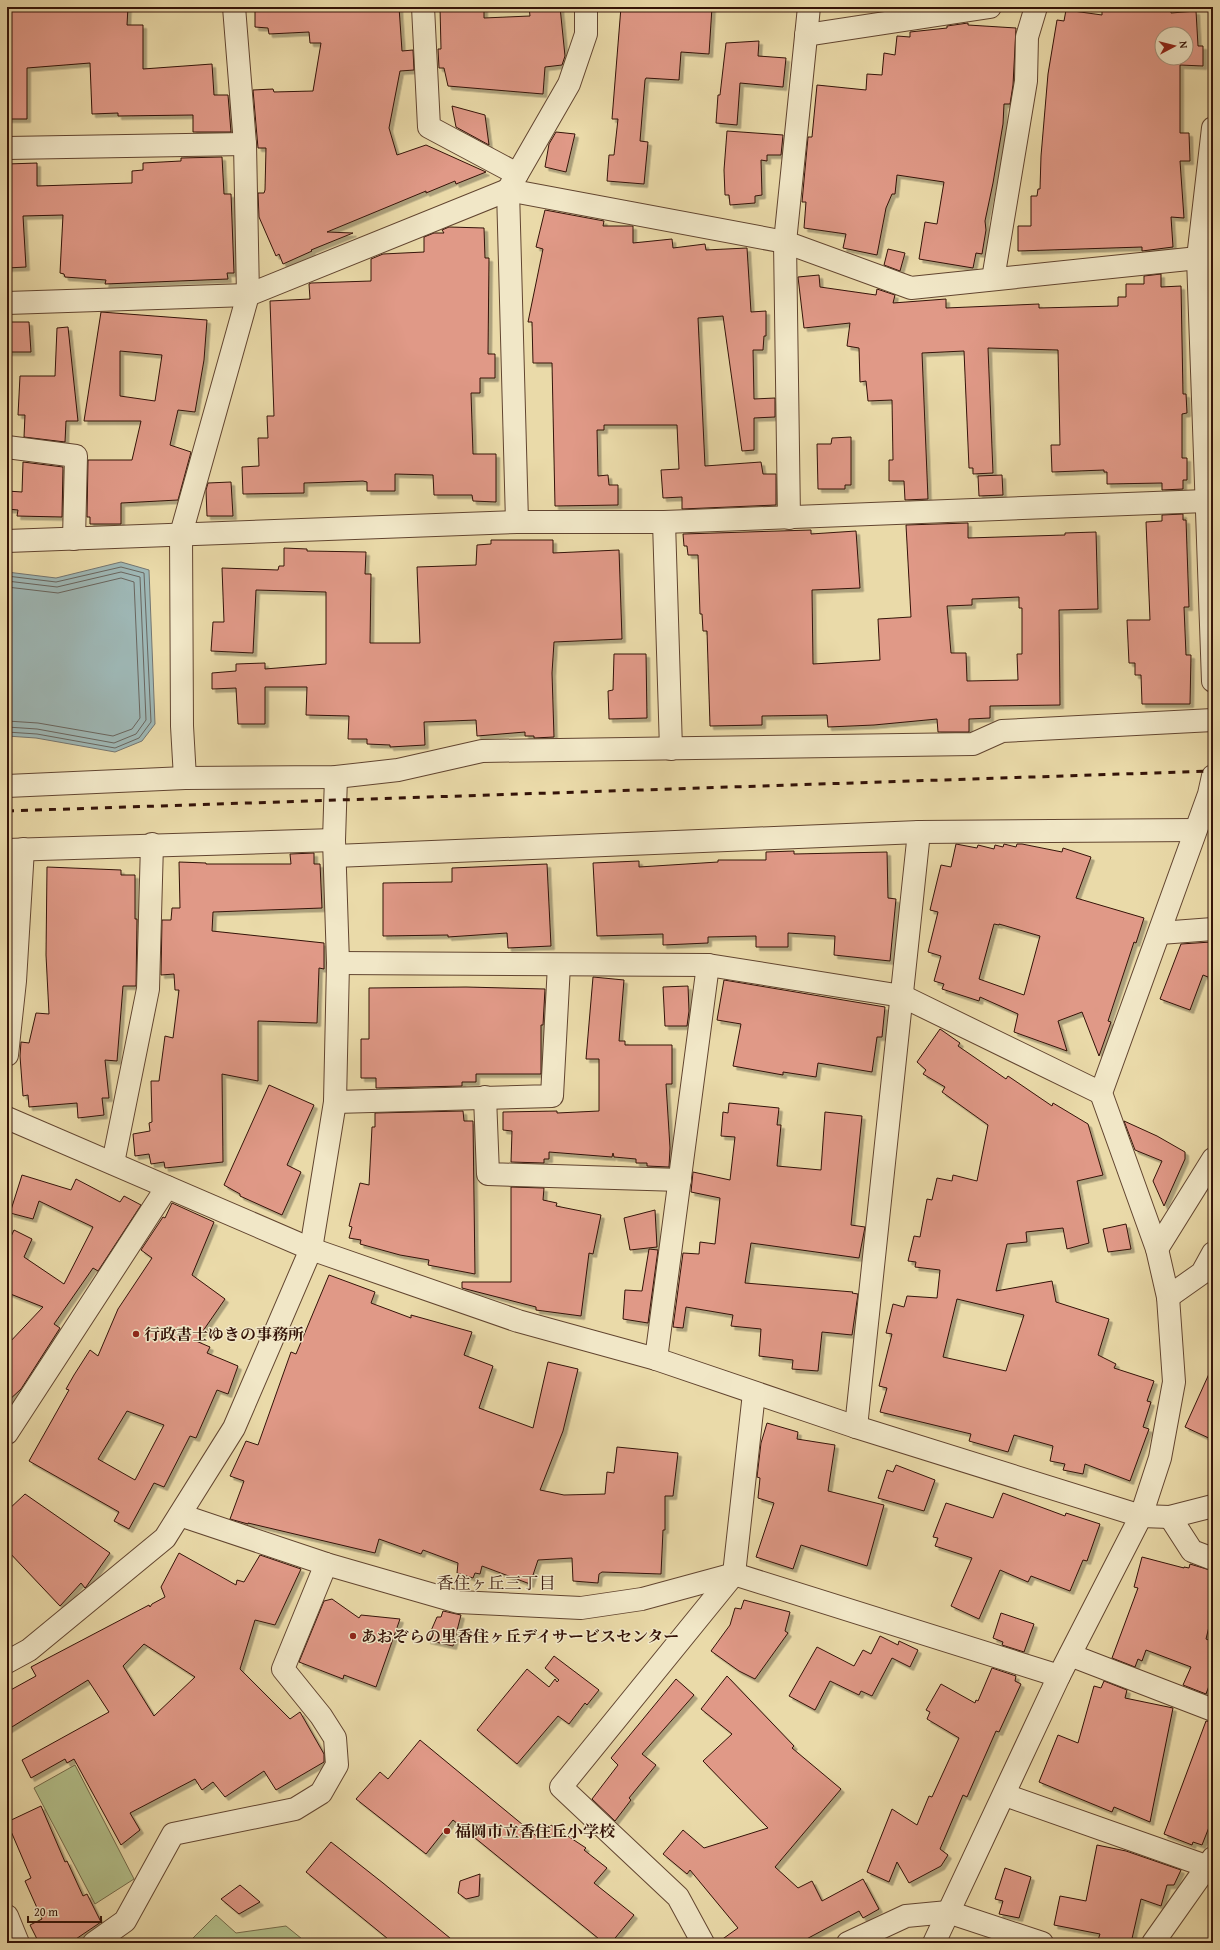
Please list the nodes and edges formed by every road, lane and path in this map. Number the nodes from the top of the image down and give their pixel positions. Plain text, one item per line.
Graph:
1 (234, 7) edge
2 (423, 7) edge
3 (586, 7) edge
4 (809, 7) edge
5 (990, 7) edge
6 (1036, 7) edge
7 (806, 35) junction
8 (1213, 129) edge
9 (245, 144) junction
10 (7, 148) edge
11 (513, 182) junction
12 (785, 242) junction
13 (1206, 256) edge
14 (993, 279) junction
15 (248, 295) junction
16 (7, 303) edge
17 (7, 447) edge
18 (1206, 501) junction
19 (789, 518) junction
20 (517, 522) junction
21 (664, 522) junction
22 (181, 534) junction
23 (74, 539) junction
24 (7, 541) edge
25 (1213, 681) edge
26 (1213, 720) edge
27 (671, 749) junction
28 (1213, 776) edge
29 (336, 777) junction
30 (185, 778) junction
31 (7, 786) edge
32 (1196, 830) junction
33 (919, 832) junction
34 (152, 844) junction
35 (334, 848) junction
36 (15, 849) edge
37 (1213, 929) edge
38 (1160, 933) junction
39 (338, 963) junction
40 (559, 964) junction
41 (708, 965) junction
42 (902, 996) junction
43 (7, 1055) edge
44 (1101, 1093) junction
45 (485, 1098) junction
46 (335, 1102) junction
47 (7, 1118) edge
48 (1213, 1159) edge
49 (114, 1163) junction
50 (680, 1180) junction
51 (167, 1187) junction
52 (1157, 1249) junction
53 (311, 1250) junction
54 (1213, 1253) edge
55 (1168, 1297) junction
56 (656, 1358) junction
57 (754, 1393) junction
58 (856, 1427) junction
59 (7, 1432) edge
60 (1213, 1506) edge
61 (180, 1515) junction
62 (1141, 1516) junction
63 (1170, 1517) junction
64 (1213, 1559) edge
65 (326, 1564) junction
66 (734, 1574) junction
67 (1070, 1655) junction
68 (7, 1662) edge
69 (1059, 1676) junction
70 (1213, 1710) edge
71 (1005, 1795) junction
72 (1210, 1862) edge
73 (948, 1912) junction
74 (7, 1916) edge
75 (18, 1943) edge
76 (94, 1943) edge
77 (703, 1943) edge
78 (848, 1943) edge
79 (934, 1943) edge
80 (1042, 1943) edge
81 (1153, 1943) edge

1 - 9 street
2 - 11 street
3 - 11 street
4 - 7 street
5 - 7 street
6 - 14 street
7 - 12 street
8 - 13 street
9 - 10 street
9 - 15 street
11 - 12 street
11 - 15 street
11 - 20 street
12 - 14 street
12 - 19 street
13 - 14 street
13 - 18 street
15 - 16 street
15 - 22 street
17 - 23 street
18 - 19 street
18 - 25 street
19 - 21 street
20 - 21 street
20 - 22 street
21 - 27 street
22 - 23 street
22 - 30 street
23 - 24 street
26 - 27 street
27 - 29 street
28 - 32 street
29 - 30 street
29 - 35 street
30 - 31 street
32 - 33 street
32 - 38 street
33 - 35 street
33 - 42 street
34 - 35 street
34 - 36 street
34 - 49 street
35 - 39 street
36 - 43 street
37 - 38 street
38 - 44 street
39 - 40 street
39 - 46 street
40 - 41 street
40 - 45 street
41 - 42 street
41 - 50 street
42 - 44 street
42 - 58 street
44 - 52 street
45 - 46 street
45 - 50 street
46 - 53 street
47 - 49 street
48 - 52 street
49 - 51 street
50 - 56 street
51 - 53 street
51 - 59 street
52 - 55 street
53 - 56 street
53 - 61 street
54 - 55 street
55 - 62 street
56 - 57 street
57 - 58 street
57 - 66 street
58 - 62 street
60 - 63 street
61 - 65 street
61 - 68 street
62 - 63 street
62 - 67 street
63 - 64 street
65 - 66 street
65 - 76 street
66 - 69 street
66 - 77 street
67 - 69 street
67 - 70 street
69 - 71 street
71 - 72 street
71 - 73 street
72 - 81 street
73 - 78 street
73 - 79 street
73 - 80 street
74 - 75 street

